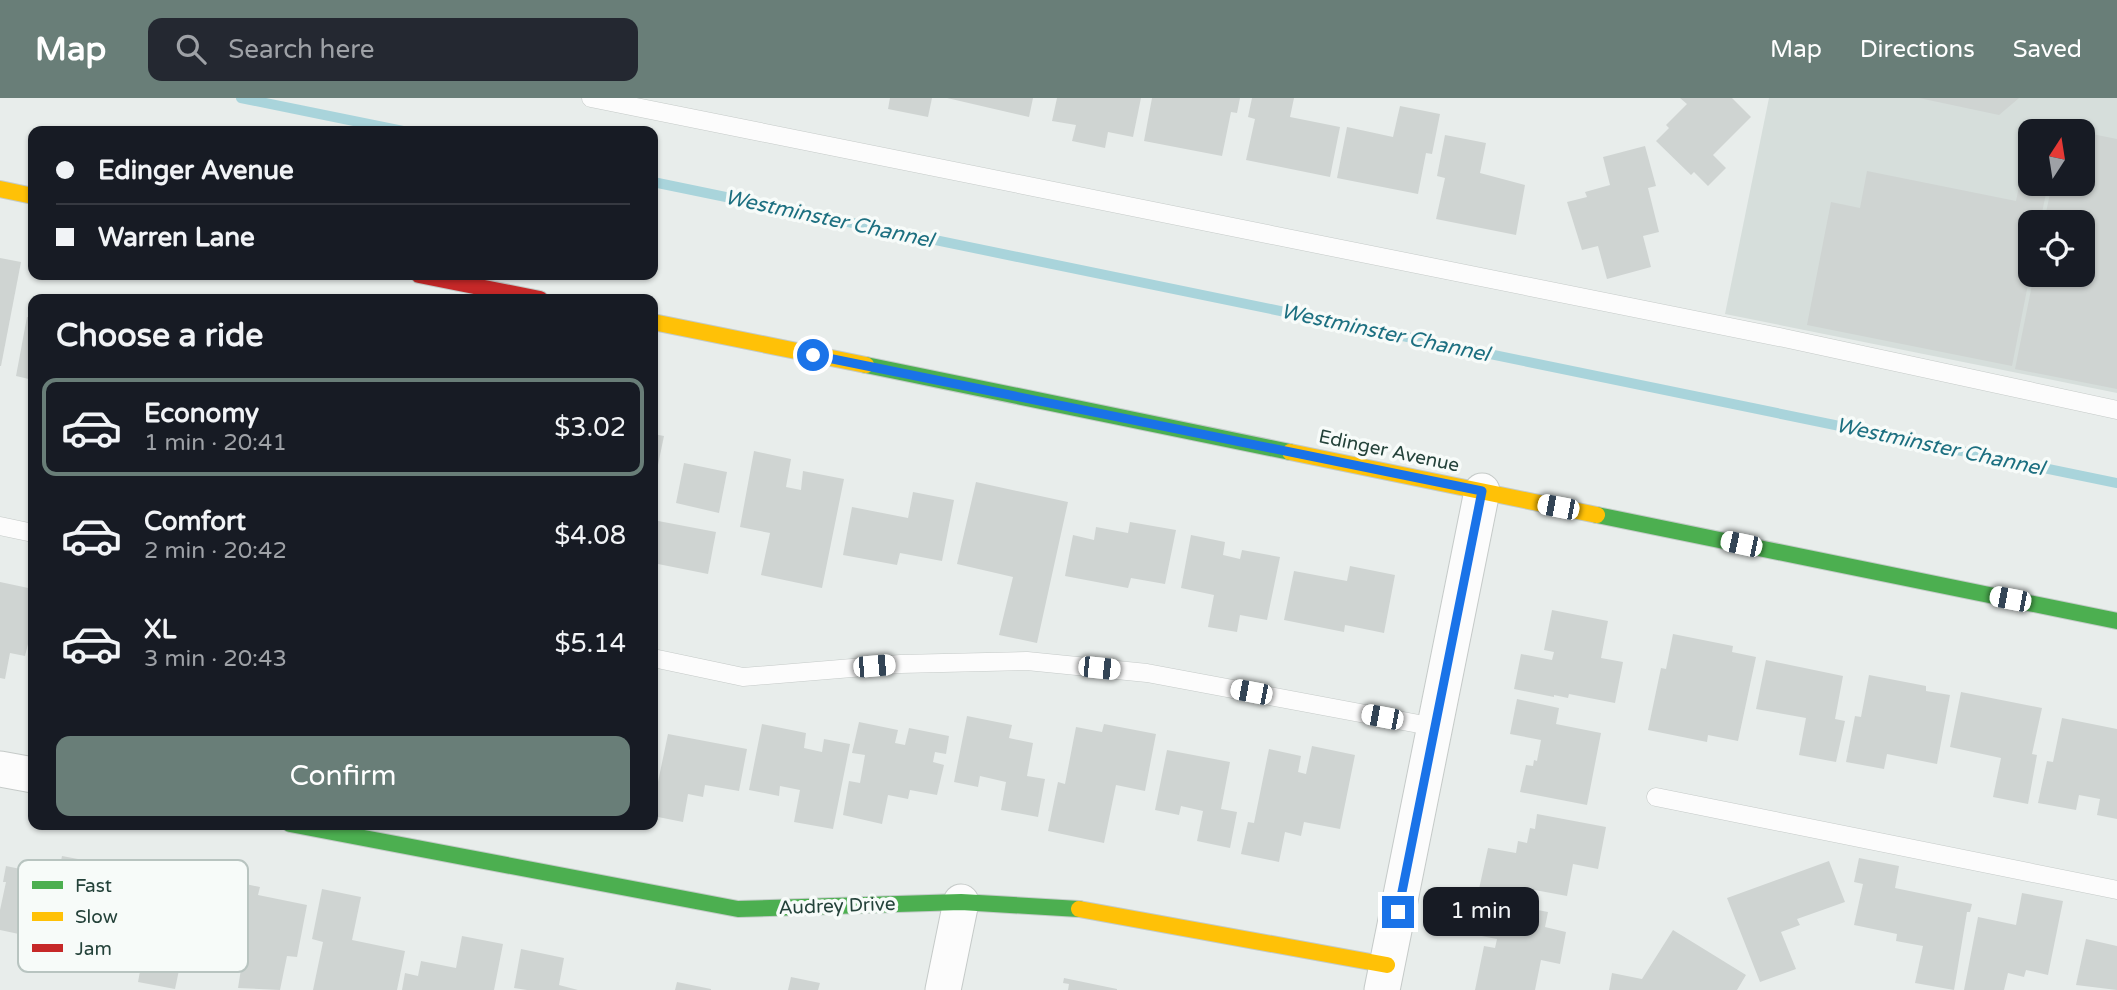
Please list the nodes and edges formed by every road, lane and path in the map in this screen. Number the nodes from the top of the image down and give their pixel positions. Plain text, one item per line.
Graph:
1 (591, 98) edge
2 (0, 189) edge
3 (28, 195) edge
4 (444, 280) edge
5 (515, 294) edge
6 (658, 323) edge
7 (2117, 410) edge
8 (1482, 491) junction
9 (0, 526) edge
10 (28, 532) edge
11 (2117, 621) edge
12 (658, 659) edge
13 (1435, 727) junction
14 (0, 769) edge
15 (28, 774) edge
16 (1656, 797) dead end
17 (322, 830) edge
18 (2117, 890) edge
19 (961, 902) junction
20 (1385, 978) edge
21 (943, 990) edge

1 - 7 lane
2 - 3 main road
4 - 5 main road
6 - 8 main road, Edinger Avenue
8 - 11 main road, Edinger Avenue
8 - 13 street
9 - 10 lane
12 - 13 lane
13 - 20 street
14 - 15 street
16 - 18 lane
17 - 19 main road, Audrey Drive
19 - 20 main road, Audrey Drive
19 - 21 street

